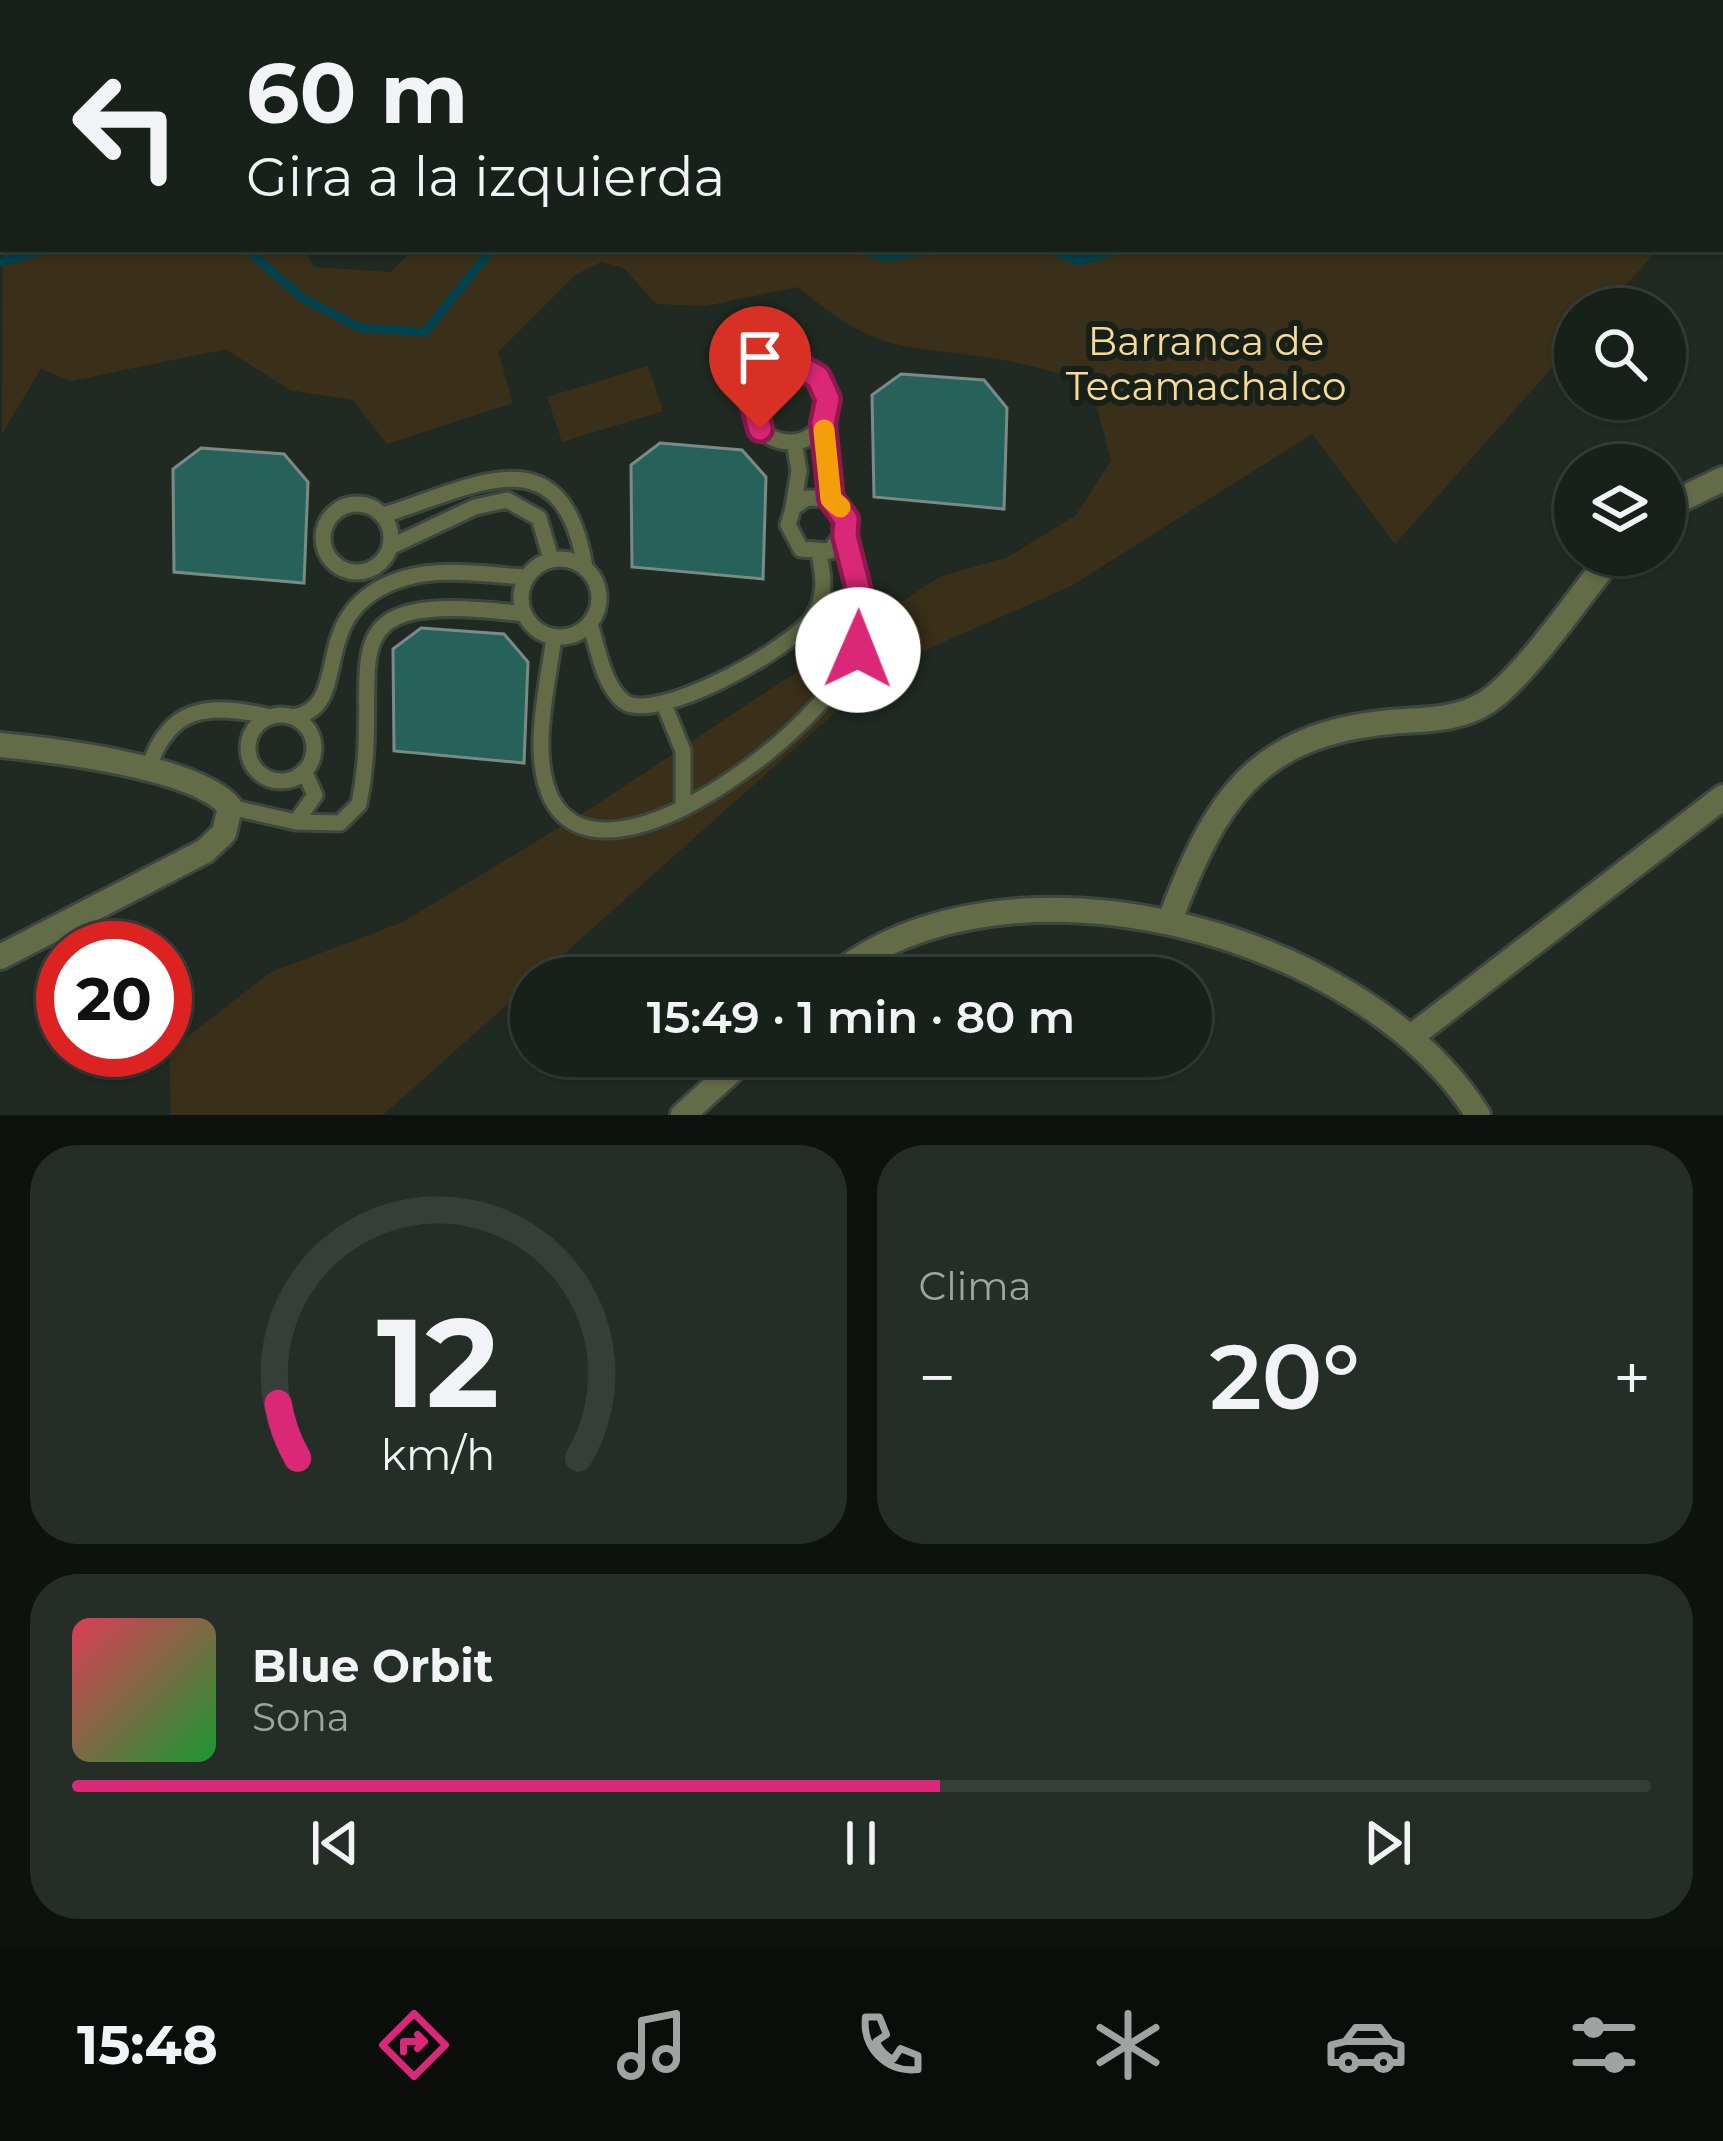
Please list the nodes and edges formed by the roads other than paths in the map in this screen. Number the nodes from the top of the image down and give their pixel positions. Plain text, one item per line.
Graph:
1 (823, 423) junction
2 (794, 442) junction
3 (1723, 479) edge
4 (1686, 497) edge
5 (831, 499) junction
6 (793, 508) junction
7 (383, 515) junction
8 (845, 536) junction
9 (392, 546) junction
10 (819, 554) junction
11 (551, 560) junction
12 (585, 567) junction
13 (1594, 576) edge
14 (527, 577) junction
15 (524, 614) junction
16 (590, 624) junction
17 (554, 637) junction
18 (664, 704) junction
19 (270, 717) junction
20 (292, 717) junction
21 (0, 745) edge
22 (148, 771) junction
23 (304, 771) junction
24 (1723, 797) edge
25 (230, 807) junction
26 (683, 808) junction
27 (296, 821) junction
28 (1170, 920) junction
29 (0, 957) edge
30 (869, 957) edge
31 (1411, 1037) junction
32 (727, 1077) edge
33 (694, 1110) edge
34 (1478, 1115) edge

1 - 2 lane
1 - 2 lane
1 - 5 lane
2 - 6 lane
3 - 4 street
5 - 6 lane
5 - 8 lane
6 - 10 lane
7 - 9 lane
7 - 9 lane
7 - 12 lane
8 - 10 lane
8 - 26 lane
9 - 11 lane
10 - 18 lane
11 - 12 lane
11 - 14 lane
12 - 16 lane
13 - 28 street
14 - 15 lane
14 - 20 lane
15 - 17 lane
15 - 27 lane
16 - 17 lane
16 - 18 lane
17 - 26 lane
18 - 26 lane
19 - 20 lane
19 - 22 lane
19 - 23 lane
20 - 23 lane
21 - 22 street
22 - 25 street
23 - 27 lane
24 - 31 street
25 - 27 lane
25 - 29 street
28 - 30 street
28 - 31 street
31 - 34 street
32 - 33 street

